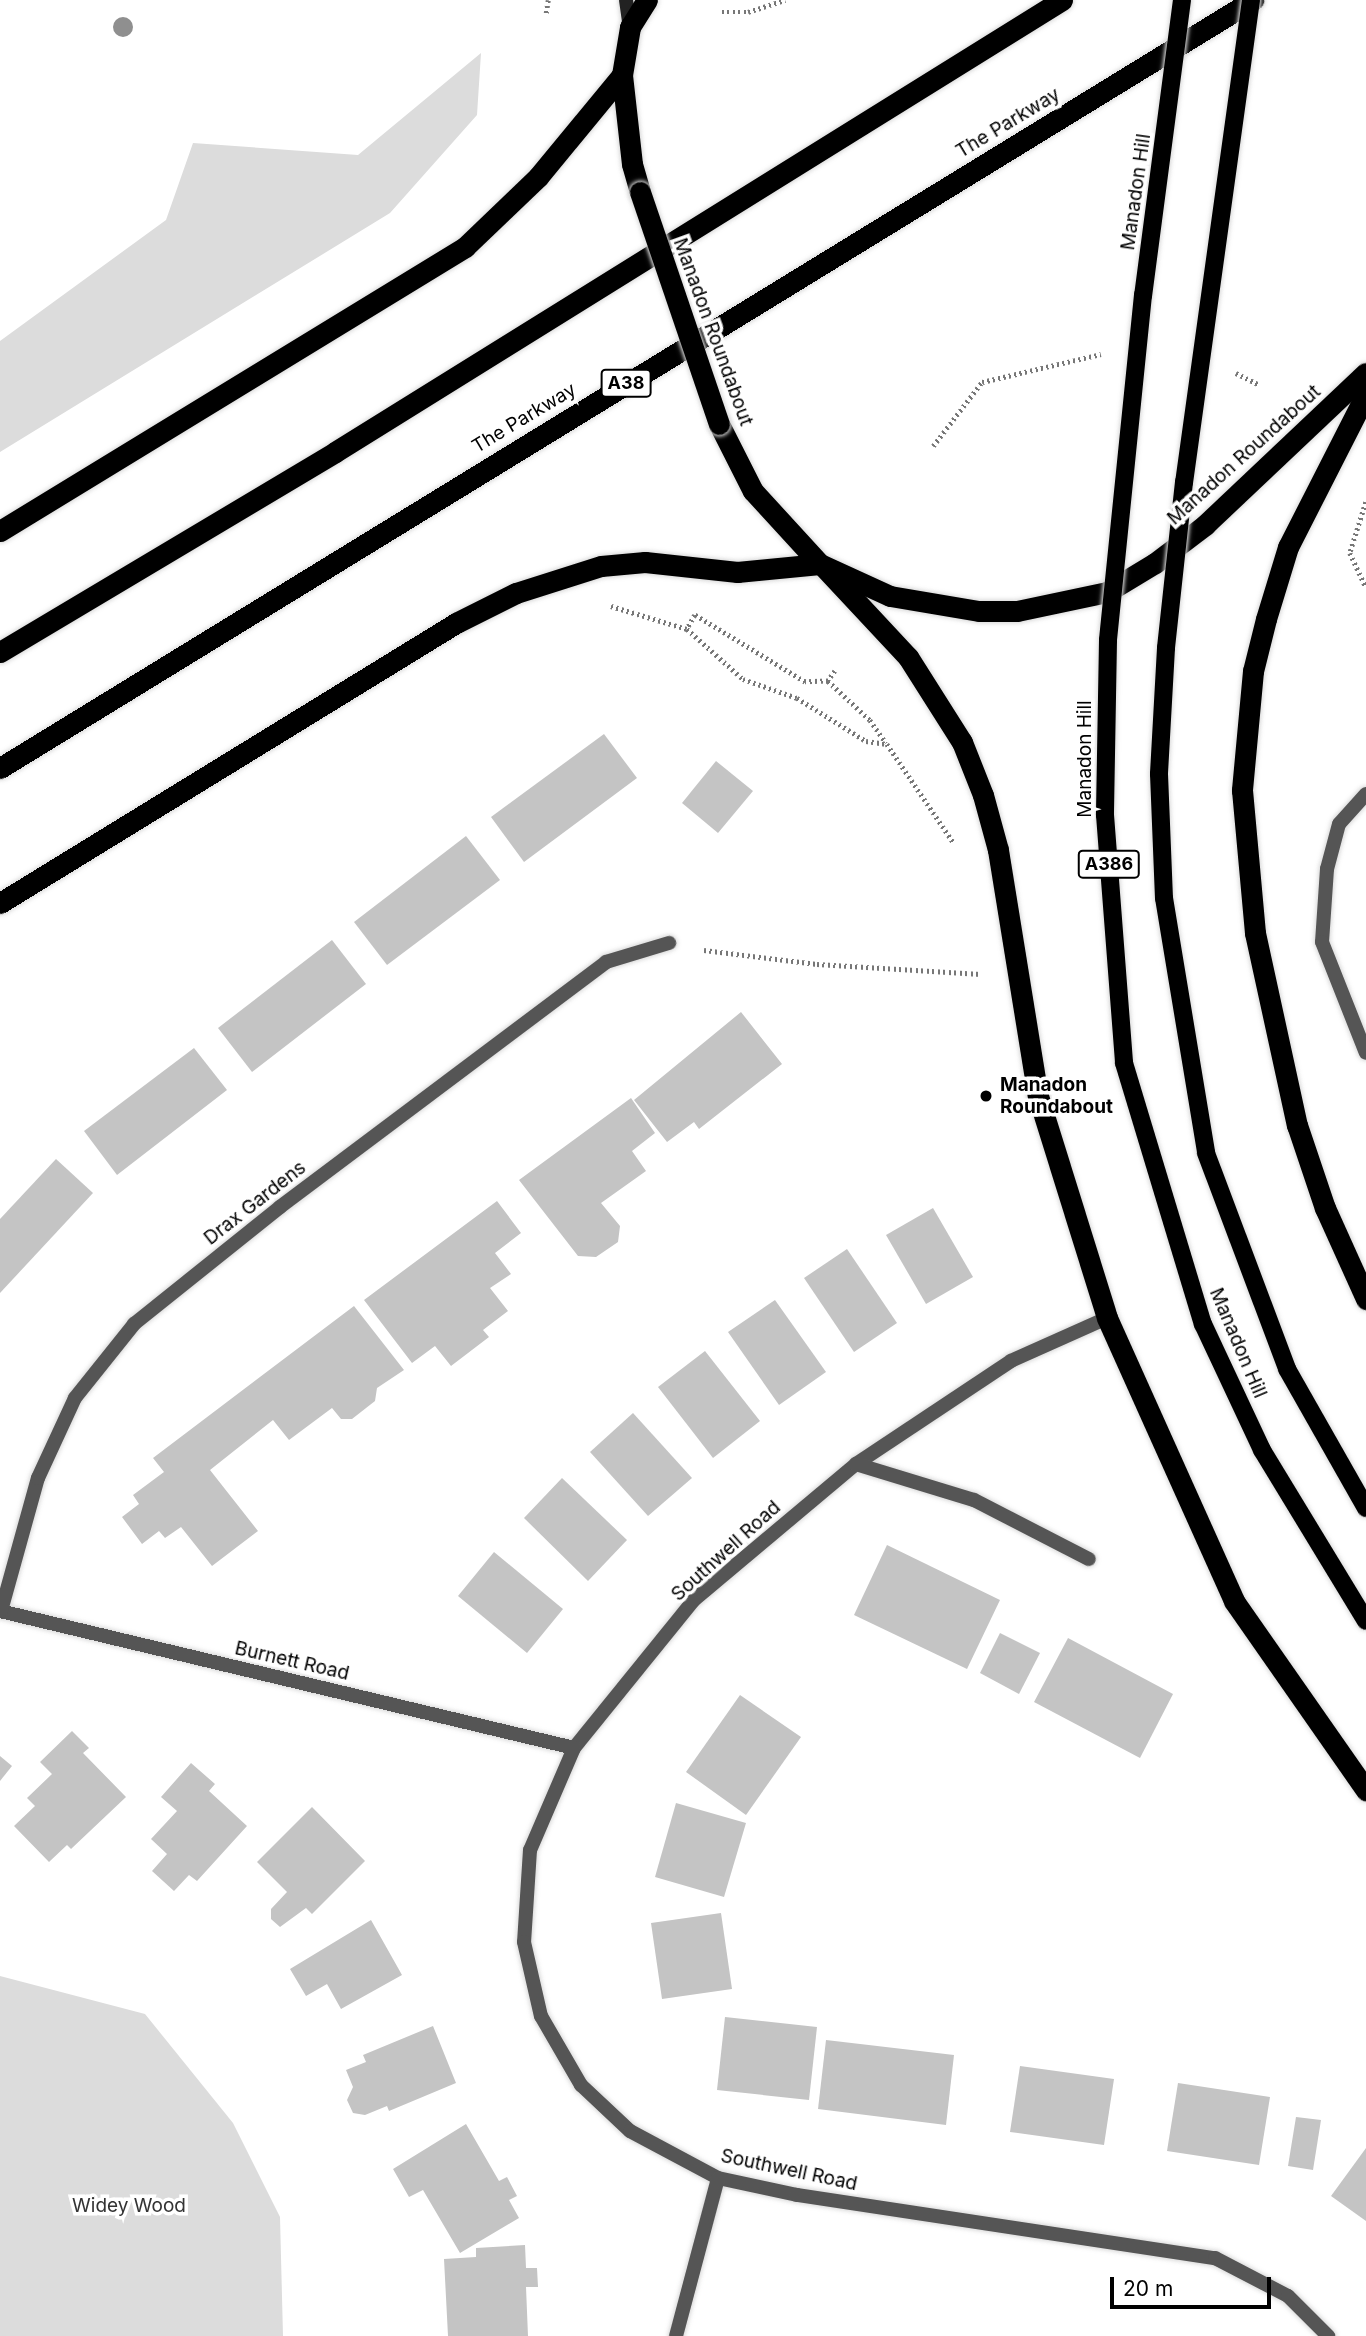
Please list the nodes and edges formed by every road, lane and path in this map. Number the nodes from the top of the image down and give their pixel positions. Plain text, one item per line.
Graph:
1 (548, 0) edge
2 (626, 0) edge
3 (648, 0) edge
4 (785, 0) edge
5 (1062, 0) edge
6 (1182, 0) edge
7 (1251, 5) edge
8 (722, 12) dead end
9 (546, 13) dead end
10 (631, 27) junction
11 (622, 75) junction
12 (1114, 351) dead end
13 (1366, 373) edge
14 (1366, 394) edge
15 (933, 446) dead end
16 (1366, 502) edge
17 (0, 531) edge
18 (822, 565) junction
19 (1366, 587) edge
20 (603, 604) dead end
21 (687, 629) junction
22 (0, 652) edge
23 (835, 671) dead end
24 (828, 681) junction
25 (887, 744) junction
26 (0, 768) edge
27 (1366, 794) edge
28 (957, 848) dead end
29 (0, 903) edge
30 (669, 943) joint
31 (1014, 954) junction
32 (982, 961) dead end
33 (984, 974) junction
34 (1366, 1052) edge
35 (1366, 1299) edge
36 (1107, 1318) junction
37 (856, 1464) junction
38 (1366, 1508) edge
39 (1089, 1559) dead end
40 (1, 1611) edge
41 (1366, 1621) edge
42 (574, 1748) junction
43 (1366, 1790) edge
44 (718, 2178) junction
45 (676, 2336) edge
46 (1328, 2336) edge

1 - 9 path
2 - 10 main road
3 - 10 highway, Manadon Roundabout
4 - 8 path
5 - 22 highway
6 - 41 main road, Manadon Hill / A386, bridge
7 - 26 highway, The Parkway / A38
7 - 38 main road, Manadon Hill / A386, bridge
10 - 11 highway, Manadon Roundabout
11 - 17 highway
11 - 18 highway, Manadon Roundabout, bridge
12 - 15 path
13 - 18 highway, Manadon Roundabout
14 - 35 highway
16 - 19 path
18 - 29 highway
18 - 31 highway
20 - 21 path
21 - 24 path
21 - 25 path
23 - 24 path
24 - 25 path
25 - 28 path
27 - 34 street
30 - 33 path
30 - 40 street, Drax Gardens
31 - 33 path
31 - 36 highway
32 - 33 path
36 - 37 street, Southwell Road
36 - 43 highway
37 - 39 street
37 - 42 street, Southwell Road
40 - 42 street, Burnett Road
42 - 44 street, Southwell Road
44 - 45 street
44 - 46 street, Southwell Road

